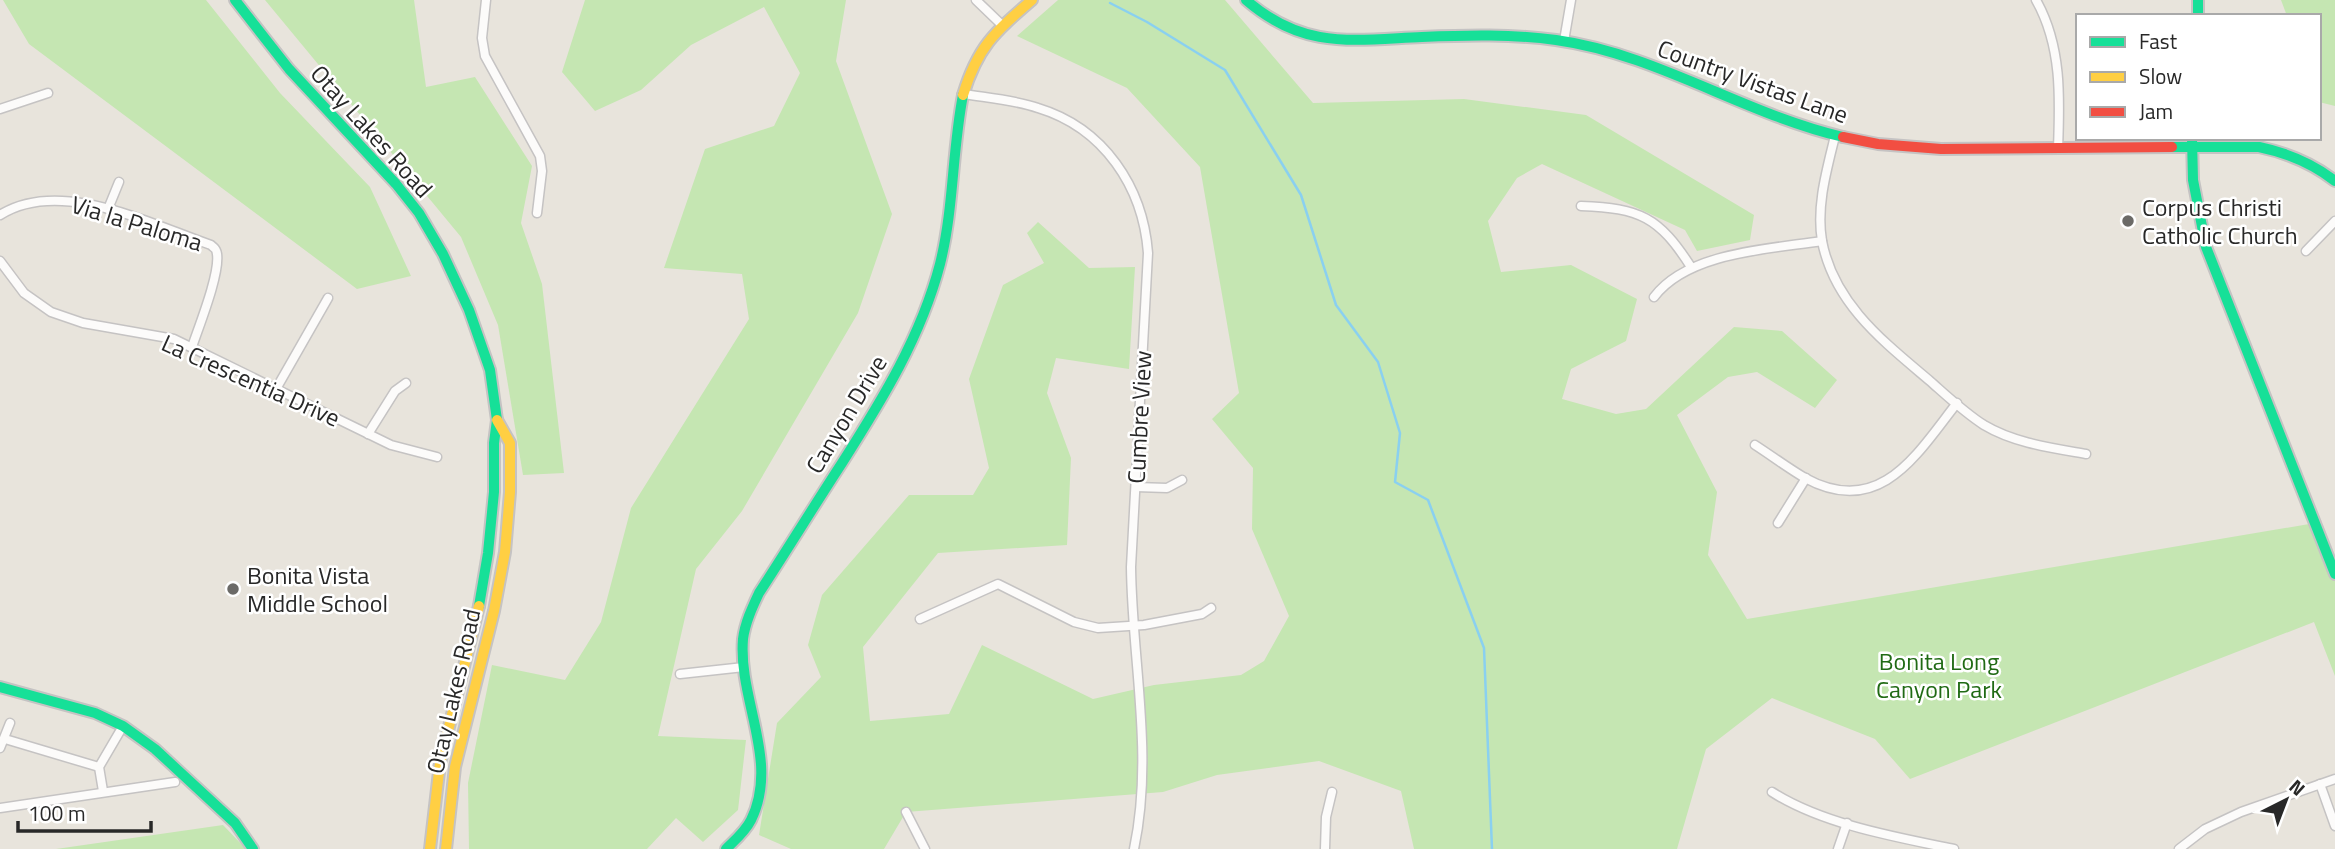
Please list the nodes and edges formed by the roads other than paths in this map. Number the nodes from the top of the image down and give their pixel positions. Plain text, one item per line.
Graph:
1 (235, 0) edge
2 (486, 0) edge
3 (976, 0) edge
4 (1032, 0) edge
5 (1246, 0) edge
6 (1571, 0) edge
7 (2036, 0) edge
8 (1003, 26) junction
9 (1564, 41) junction
10 (48, 93) dead end
11 (964, 94) junction
12 (0, 109) edge
13 (1835, 136) junction
14 (2192, 143) edge
15 (2058, 149) junction
16 (2335, 181) edge
17 (119, 182) dead end
18 (1581, 206) dead end
19 (108, 209) junction
20 (537, 213) dead end
21 (0, 215) edge
22 (2335, 221) edge
23 (1822, 241) junction
24 (2306, 251) dead end
25 (0, 261) edge
26 (1691, 267) junction
27 (1654, 297) dead end
28 (328, 298) dead end
29 (192, 348) junction
30 (406, 383) dead end
31 (276, 389) junction
32 (1957, 404) junction
33 (497, 420) junction
34 (368, 434) junction
35 (1755, 445) dead end
36 (2086, 454) dead end
37 (438, 457) dead end
38 (1806, 478) junction
39 (1182, 480) dead end
40 (1136, 487) junction
41 (1778, 523) dead end
42 (2335, 574) edge
43 (1211, 608) dead end
44 (920, 619) dead end
45 (1133, 626) junction
46 (744, 667) junction
47 (680, 674) dead end
48 (0, 687) edge
49 (10, 723) dead end
50 (123, 726) junction
51 (2, 743) edge
52 (99, 767) junction
53 (2335, 779) edge
54 (175, 782) dead end
55 (2320, 785) junction
56 (103, 791) junction
57 (1332, 792) dead end
58 (1772, 792) dead end
59 (0, 808) edge
60 (906, 812) dead end
61 (1847, 823) junction
62 (2335, 826) edge
63 (253, 849) edge
64 (430, 849) edge
65 (446, 849) edge
66 (726, 849) edge
67 (925, 849) edge
68 (1134, 849) edge
69 (1325, 849) edge
70 (1838, 849) edge
71 (1954, 849) edge
72 (2179, 849) edge

1 - 33 street, Otay Lakes Road
2 - 20 street
3 - 8 street
4 - 8 street, Canyon Drive
5 - 9 street, Country Vistas Lane
6 - 9 street
7 - 15 street
8 - 11 street, Canyon Drive
9 - 13 street, Country Vistas Lane
10 - 12 street
11 - 40 street, Cumbre View
11 - 46 street, Canyon Drive
13 - 15 street, Country Vistas Lane
13 - 23 street
14 - 15 street, Country Vistas Lane
14 - 16 street, Country Vistas Lane
14 - 42 street
17 - 19 street
18 - 26 street
19 - 21 street, Via la Paloma
19 - 29 street, Via la Paloma
22 - 24 street
23 - 26 street
23 - 32 street
25 - 29 street, La Crescentia Drive
26 - 27 street
28 - 31 street
29 - 31 street, La Crescentia Drive
30 - 34 street
31 - 34 street, La Crescentia Drive
32 - 36 street
32 - 38 street
33 - 64 street, Otay Lakes Road
33 - 65 street, Otay Lakes Road
34 - 37 street, La Crescentia Drive
35 - 38 street
38 - 41 street
39 - 40 street
40 - 45 street, Cumbre View
43 - 45 street
44 - 45 street
45 - 68 street, Cumbre View
46 - 47 street
46 - 66 street, Canyon Drive
48 - 50 street
49 - 51 street
50 - 52 street
50 - 63 street
51 - 52 street
52 - 56 street
53 - 55 street
54 - 56 street
55 - 62 street
55 - 72 street
56 - 59 street
57 - 69 street
58 - 61 street
60 - 67 street
61 - 70 street
61 - 71 street

